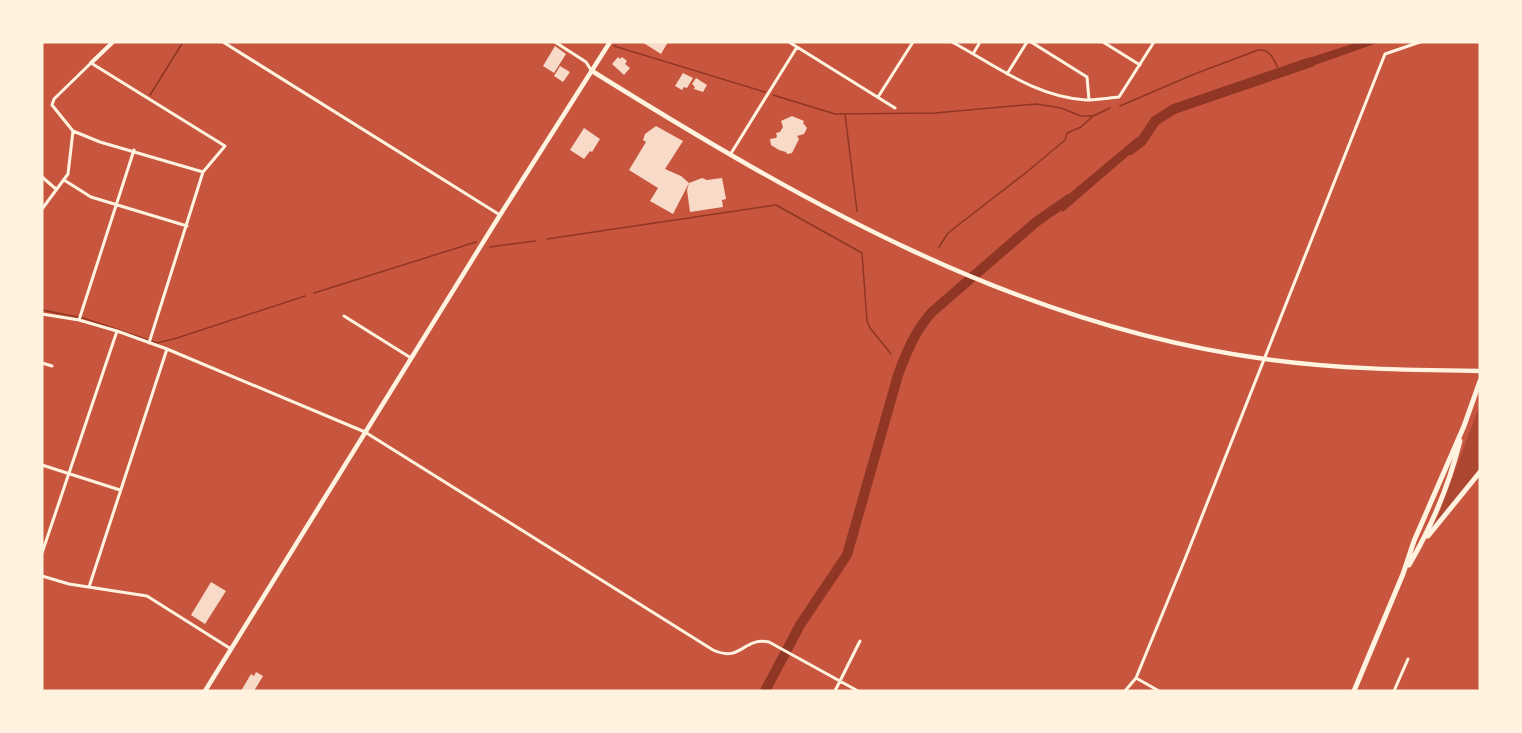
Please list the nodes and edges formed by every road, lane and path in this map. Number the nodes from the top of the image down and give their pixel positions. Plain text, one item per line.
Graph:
1 (113, 42) edge
2 (224, 42) edge
3 (555, 42) edge
4 (610, 42) edge
5 (789, 42) edge
6 (913, 42) edge
7 (952, 42) edge
8 (980, 42) edge
9 (1029, 42) edge
10 (1103, 42) edge
11 (1154, 42) edge
12 (1419, 42) edge
13 (797, 47) junction
14 (973, 54) junction
15 (91, 63) junction
16 (1140, 65) junction
17 (592, 71) junction
18 (1007, 74) junction
19 (878, 97) junction
20 (1089, 100) junction
21 (895, 108) dead end
22 (73, 131) junction
23 (134, 150) junction
24 (729, 155) junction
25 (203, 172) junction
26 (42, 177) edge
27 (64, 180) junction
28 (56, 189) junction
29 (116, 204) junction
30 (42, 208) edge
31 (500, 215) junction
32 (187, 226) junction
33 (42, 314) edge
34 (344, 316) dead end
35 (80, 318) junction
36 (117, 331) junction
37 (150, 341) junction
38 (167, 349) junction
39 (411, 358) junction
40 (1264, 359) junction
41 (42, 363) edge
42 (52, 366) dead end
43 (1480, 371) edge
44 (1480, 381) edge
45 (1464, 426) junction
46 (365, 432) junction
47 (42, 465) edge
48 (1480, 472) edge
49 (69, 474) junction
50 (120, 490) junction
51 (1422, 543) junction
52 (42, 554) edge
53 (1403, 574) junction
54 (42, 576) edge
55 (89, 586) junction
56 (860, 641) dead end
57 (231, 649) junction
58 (1408, 658) dead end
59 (1136, 678) junction
60 (840, 682) junction
61 (205, 691) edge
62 (835, 691) edge
63 (858, 691) edge
64 (1125, 691) edge
65 (1159, 691) edge
66 (1354, 691) edge
67 (1394, 691) edge

1 - 15 street
2 - 31 street
3 - 17 street
4 - 17 main road
5 - 13 street
6 - 19 street
7 - 14 street
8 - 14 street
9 - 18 street
9 - 20 street
10 - 16 street
11 - 16 street
12 - 40 street
13 - 19 street
13 - 24 street
14 - 18 street
15 - 22 street
15 - 25 street
16 - 20 street
17 - 24 main road
17 - 31 main road
18 - 20 street
19 - 21 street
22 - 23 street
22 - 27 street
23 - 25 street
23 - 29 street
24 - 40 main road
25 - 32 street
26 - 28 street
27 - 28 street
27 - 29 street
28 - 30 street
29 - 32 street
29 - 35 street
31 - 39 main road
32 - 37 street
33 - 35 street
34 - 39 street
35 - 36 street
36 - 37 street
36 - 49 street
37 - 38 street
38 - 46 street
38 - 50 street
39 - 46 main road
40 - 43 main road
40 - 59 street
41 - 42 street
44 - 45 highway
45 - 51 highway
45 - 53 highway
46 - 57 main road
46 - 60 street
47 - 49 street
48 - 51 highway
49 - 50 street
49 - 52 street
50 - 55 street
51 - 53 highway
53 - 66 highway
54 - 55 street
55 - 57 street
56 - 60 street
57 - 61 main road
58 - 67 street
59 - 64 street
59 - 65 street
60 - 62 street
60 - 63 street

